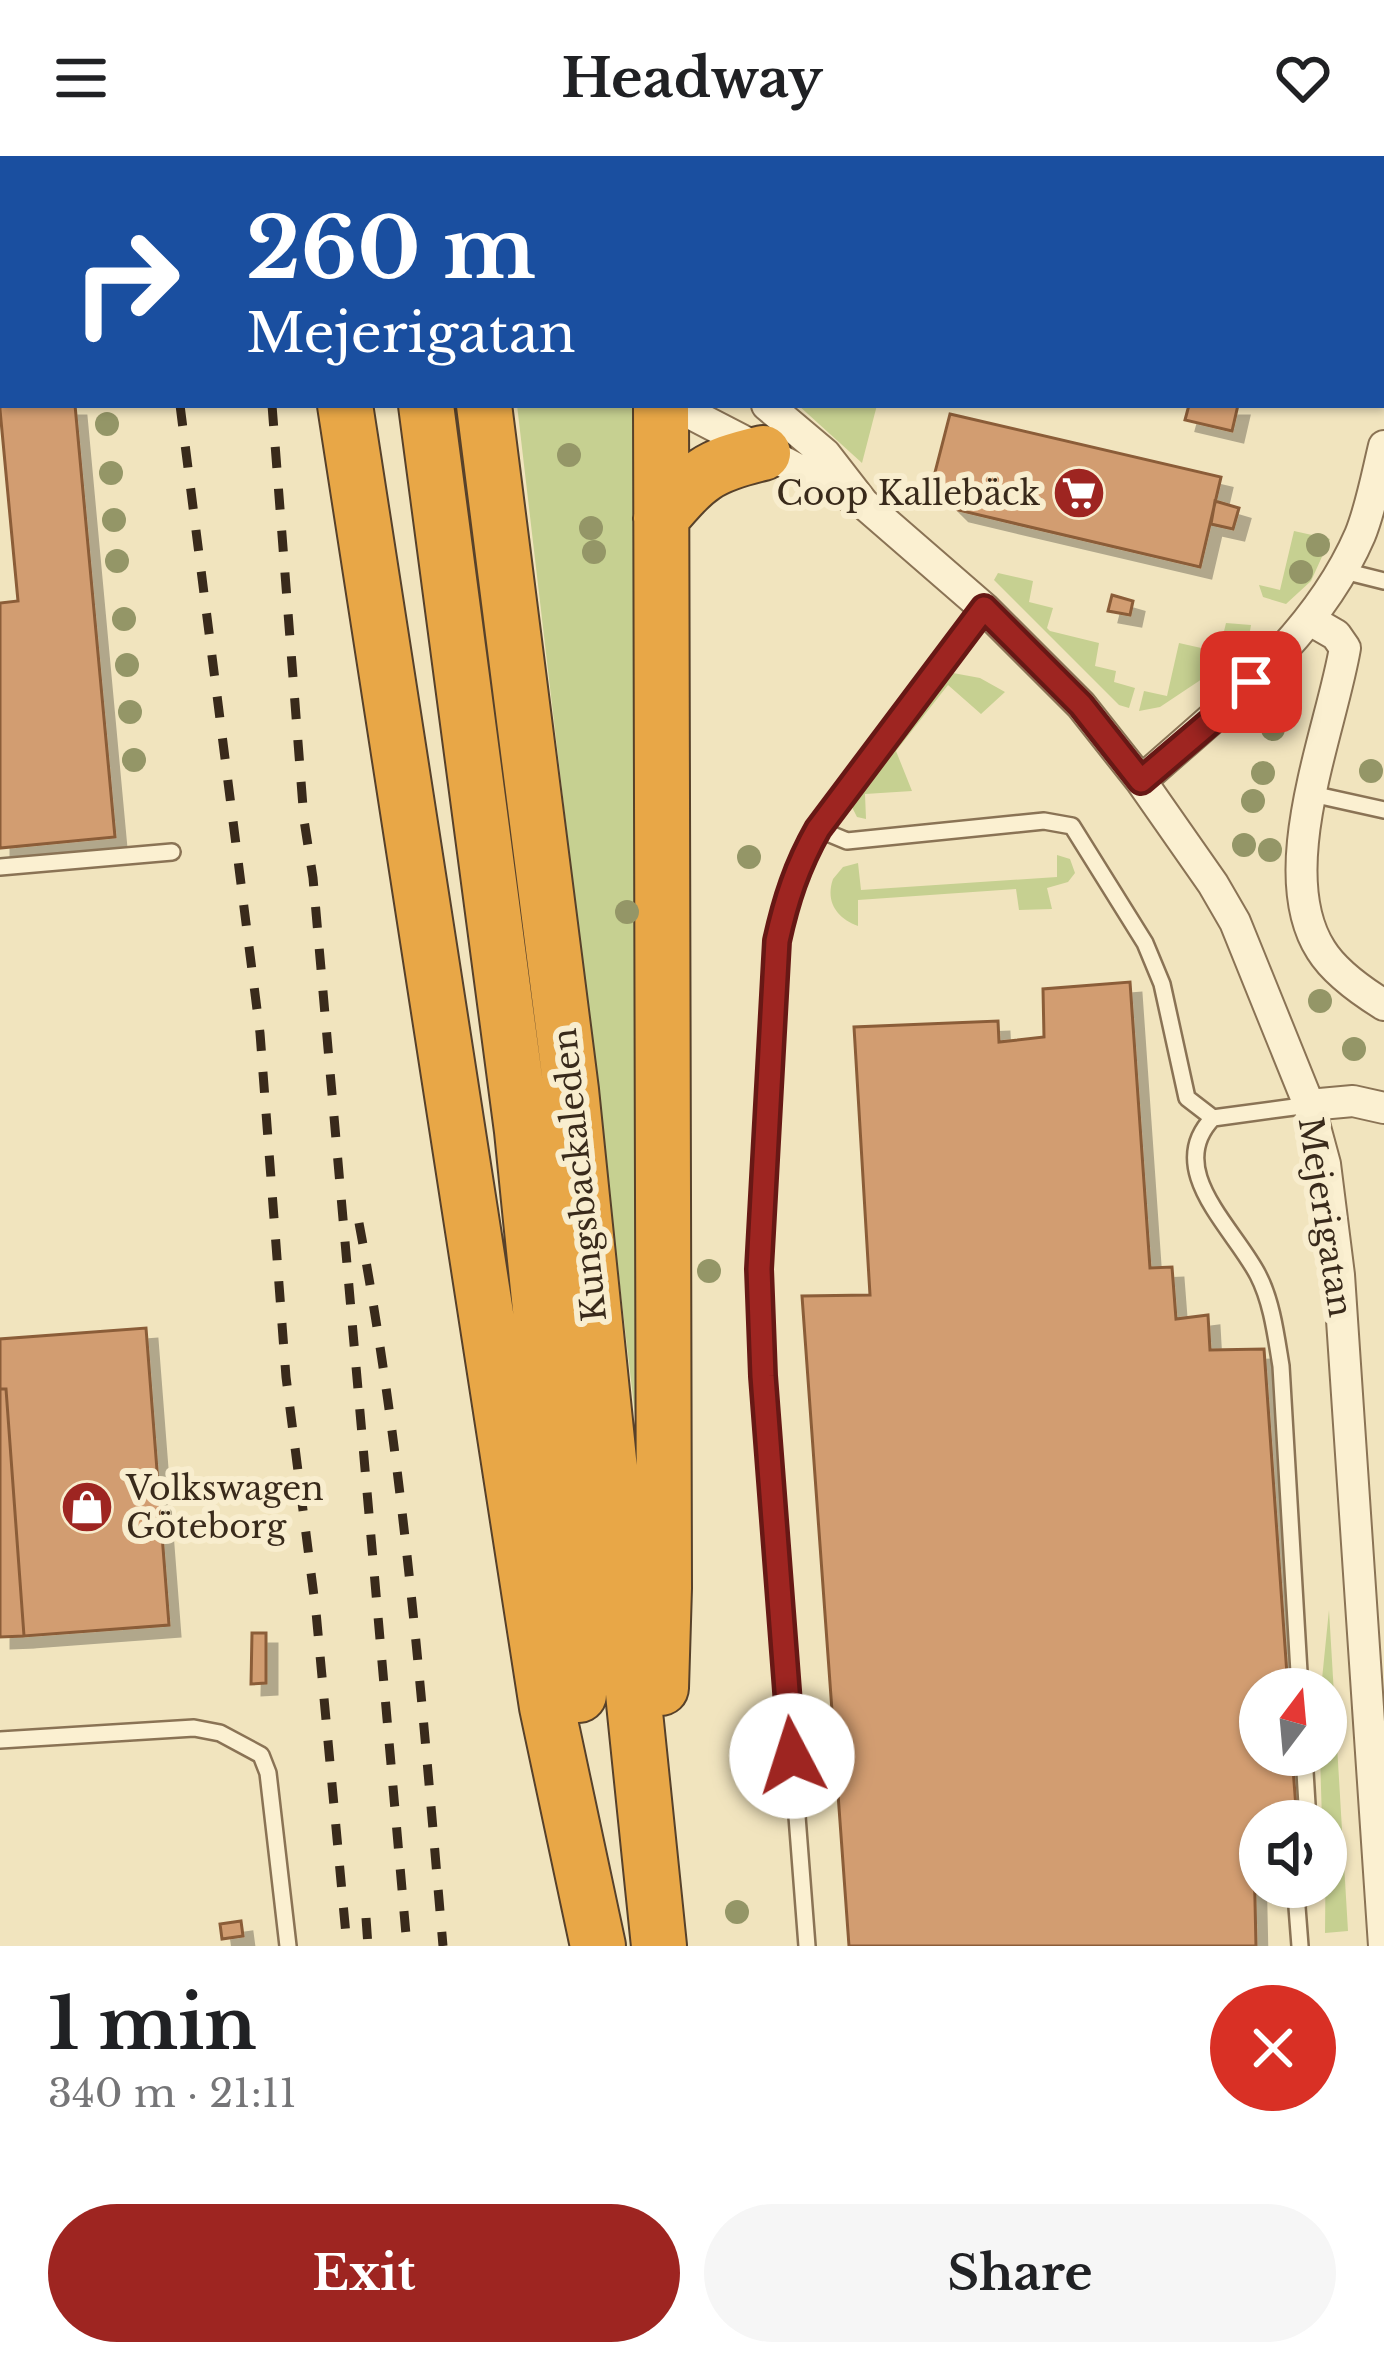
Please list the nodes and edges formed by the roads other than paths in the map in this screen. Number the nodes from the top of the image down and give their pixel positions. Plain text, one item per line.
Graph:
1 (345, 408) edge
2 (426, 408) edge
3 (484, 408) edge
4 (661, 408) edge
5 (685, 408) edge
6 (765, 429) edge
7 (1384, 446) edge
8 (862, 502) junction
9 (661, 518) junction
10 (1340, 570) junction
11 (1384, 580) edge
12 (984, 608) junction
13 (1310, 620) junction
14 (1141, 781) junction
15 (1312, 794) junction
16 (1384, 810) edge
17 (818, 829) junction
18 (172, 852) dead end
19 (0, 867) edge
20 (1384, 1005) edge
21 (1310, 1105) junction
22 (1384, 1108) edge
23 (1213, 1118) junction
24 (1299, 1668) edge
25 (0, 1740) edge
26 (654, 1889) junction
27 (1297, 1908) edge
28 (1383, 1927) edge
29 (288, 1946) edge
30 (598, 1946) edge
31 (659, 1946) edge
32 (807, 1946) edge
33 (1300, 1946) edge

1 - 30 highway
2 - 30 highway, Kungsbackaleden
3 - 26 highway, Kungsbackaleden
4 - 9 highway
5 - 6 street, Mejerigatan
6 - 8 street, Mejerigatan
6 - 8 street, Mejerigatan
6 - 9 highway
7 - 10 street
8 - 12 street, Mejerigatan
9 - 26 highway
10 - 11 lane
10 - 13 street
12 - 14 street, Mejerigatan
12 - 17 lane
13 - 14 street
13 - 15 street
14 - 21 street, Mejerigatan
15 - 16 lane
15 - 20 street
17 - 23 lane
17 - 32 lane
18 - 19 lane
21 - 22 street
21 - 23 lane
21 - 28 street, Mejerigatan
23 - 24 lane
25 - 29 lane
26 - 31 highway, Kungsbackaleden
27 - 33 lane

